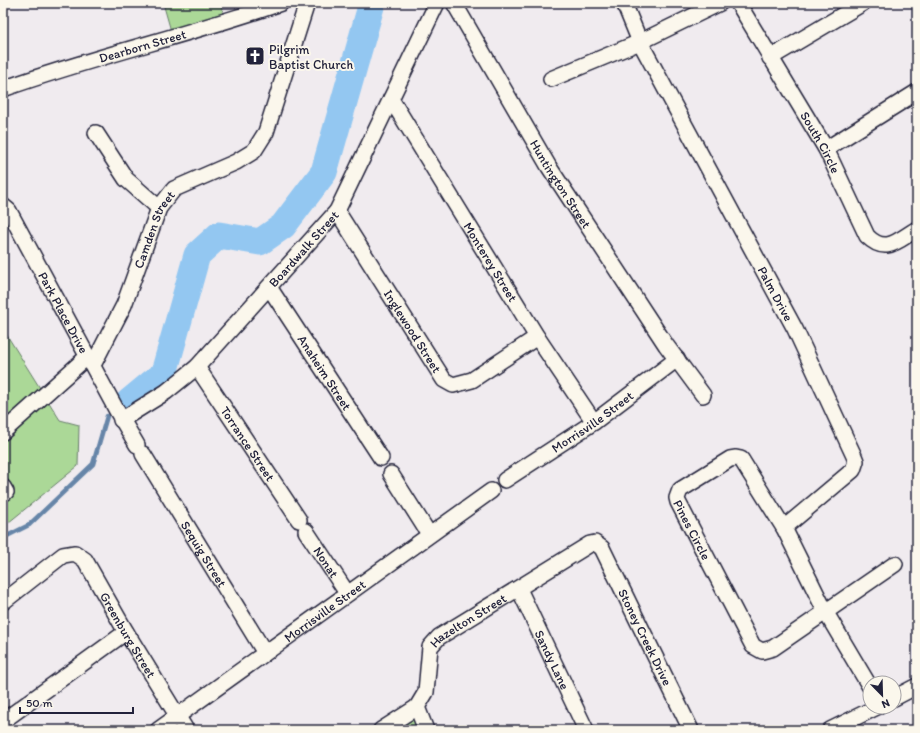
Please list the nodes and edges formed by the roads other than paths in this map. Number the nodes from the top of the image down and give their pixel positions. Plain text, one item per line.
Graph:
1 (281, 3) edge
2 (306, 3) edge
3 (437, 3) edge
4 (454, 3) edge
5 (624, 3) edge
6 (720, 3) edge
7 (738, 3) edge
8 (863, 3) edge
9 (640, 42) junction
10 (770, 58) junction
11 (551, 79) dead end
12 (3, 88) edge
13 (917, 92) edge
14 (391, 99) junction
15 (96, 133) dead end
16 (826, 149) junction
17 (3, 206) edge
18 (159, 208) junction
19 (337, 210) junction
20 (917, 230) edge
21 (268, 287) junction
22 (537, 337) junction
23 (678, 359) junction
24 (91, 360) junction
25 (197, 367) junction
26 (703, 395) dead end
27 (121, 420) junction
28 (594, 422) junction
29 (3, 432) edge
30 (381, 458) dead end
31 (391, 474) dead end
32 (505, 480) dead end
33 (491, 491) dead end
34 (303, 525) joint
35 (784, 528) junction
36 (429, 534) junction
37 (598, 545) joint
38 (895, 564) dead end
39 (519, 589) junction
40 (347, 593) junction
41 (3, 602) edge
42 (825, 611) junction
43 (126, 632) junction
44 (265, 653) junction
45 (863, 675) edge
46 (917, 686) edge
47 (902, 694) edge
48 (417, 707) junction
49 (862, 714) edge
50 (177, 716) junction
51 (3, 721) edge
52 (158, 730) edge
53 (186, 730) edge
54 (381, 730) edge
55 (426, 730) edge
56 (586, 730) edge
57 (692, 730) edge
58 (830, 730) edge

1 - 12 street, Dearborn Street
2 - 18 street, Camden Street
3 - 14 street, Boardwalk Street
4 - 23 street, Huntington Street
5 - 9 street, Palm Drive
6 - 9 street
7 - 10 street, South Circle
8 - 10 street
9 - 11 street
9 - 35 street, Palm Drive
10 - 16 street, South Circle
13 - 16 street
14 - 19 street, Boardwalk Street
14 - 22 street, Monterey Street
15 - 18 street
16 - 20 street, South Circle
17 - 24 street, Park Place Drive
18 - 24 street, Camden Street
19 - 21 street, Boardwalk Street
19 - 22 street, Inglewood Street
21 - 25 street, Boardwalk Street
21 - 30 street, Anaheim Street
22 - 28 street, Monterey Street
23 - 26 street, Huntington Street
23 - 28 street, Morrisville Street
24 - 27 street, Park Place Drive
24 - 29 street
25 - 27 street, Boardwalk Street
25 - 34 street, Torrance Street
27 - 44 street, Sequig Street
28 - 32 street, Morrisville Street
31 - 36 street
33 - 36 street, Morrisville Street
34 - 40 street, Nonat
35 - 42 street, Pines Circle
35 - 42 street, Pines Circle
36 - 40 street, Morrisville Street
37 - 39 street, Hazelton Street
37 - 57 street, Stoney Creek Drive
38 - 42 street, Pines Circle
39 - 48 street, Hazelton Street
39 - 56 street, Sandy Lane
40 - 44 street, Morrisville Street
41 - 43 street, Greenburg Street
42 - 45 street, Pines Circle
43 - 50 street, Greenburg Street
43 - 51 street
44 - 50 street, Morrisville Street
46 - 47 street
48 - 54 street, Hazelton Street
48 - 55 street
49 - 58 street
50 - 52 street, Morrisville Street
50 - 53 street, Greenburg Street

